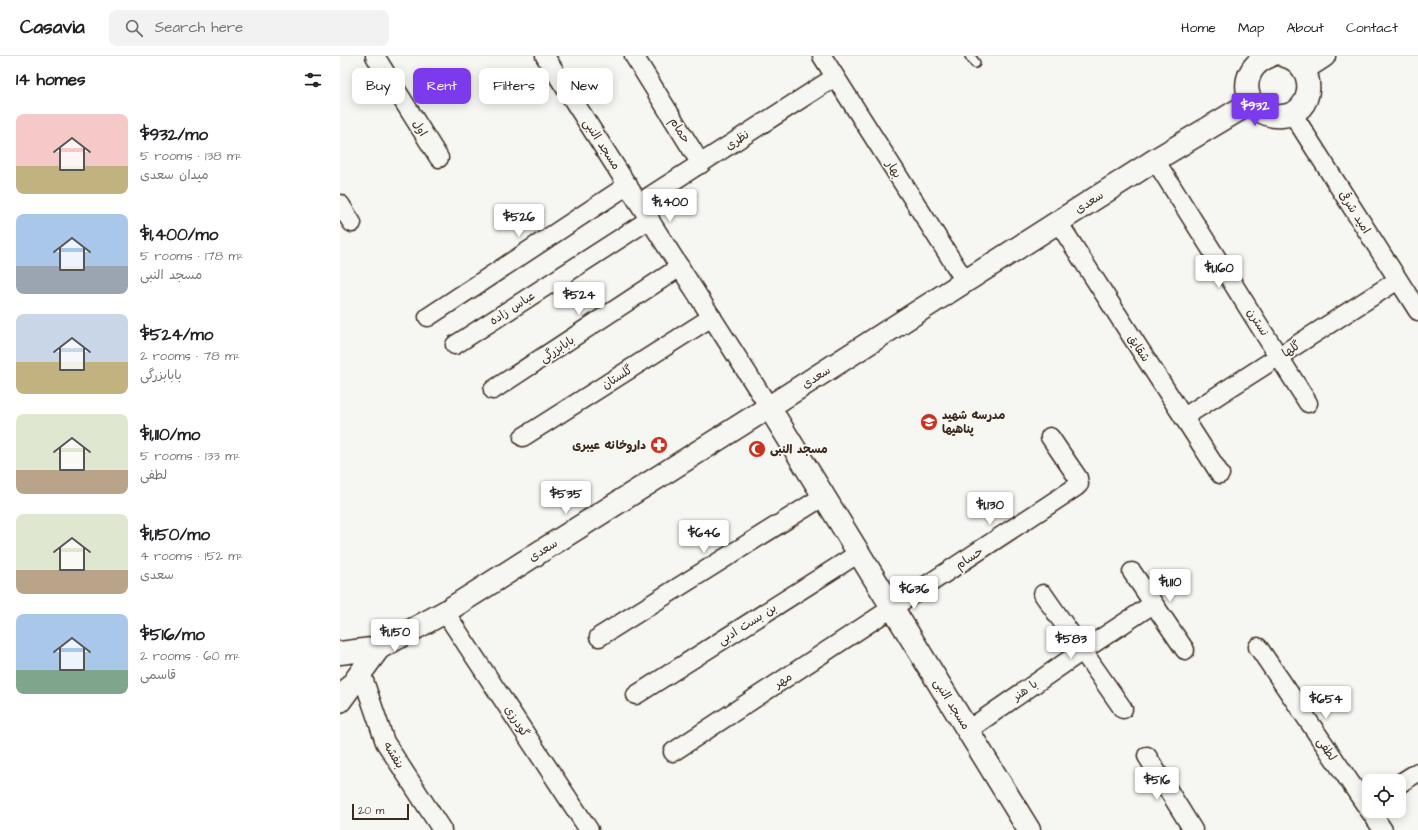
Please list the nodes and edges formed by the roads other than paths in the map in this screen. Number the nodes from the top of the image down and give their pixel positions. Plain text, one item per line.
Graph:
1 (375, 56) edge
2 (545, 56) edge
3 (634, 56) edge
4 (822, 56) edge
5 (1285, 56) edge
6 (1324, 56) edge
7 (1264, 57) edge
8 (1304, 69) junction
9 (835, 77) junction
10 (1252, 102) junction
11 (1292, 113) junction
12 (439, 158) dead end
13 (1155, 160) junction
14 (701, 164) junction
15 (628, 185) junction
16 (639, 203) junction
17 (340, 204) edge
18 (650, 219) junction
19 (1058, 222) junction
20 (352, 223) dead end
21 (680, 268) junction
22 (1398, 280) junction
23 (965, 281) junction
24 (1418, 311) edge
25 (428, 317) dead end
26 (712, 317) junction
27 (454, 345) dead end
28 (1279, 356) junction
29 (493, 390) dead end
30 (1308, 403) dead end
31 (769, 407) junction
32 (1184, 417) junction
33 (522, 437) dead end
34 (1050, 437) dead end
35 (1220, 474) dead end
36 (824, 496) junction
37 (859, 553) junction
38 (1132, 572) dead end
39 (1043, 594) dead end
40 (1153, 604) junction
41 (892, 608) junction
42 (445, 612) junction
43 (600, 637) dead end
44 (1258, 647) dead end
45 (379, 648) junction
46 (1185, 650) dead end
47 (1082, 651) junction
48 (340, 653) edge
49 (361, 672) junction
50 (636, 695) dead end
51 (340, 701) edge
52 (1123, 710) dead end
53 (968, 730) junction
54 (673, 752) dead end
55 (1147, 756) dead end
56 (1418, 772) edge
57 (1406, 780) edge
58 (1362, 799) edge
59 (1374, 818) edge
60 (442, 830) edge
61 (589, 830) edge
62 (1030, 830) edge
63 (1193, 830) edge
64 (1382, 830) edge

1 - 12 street, اول
2 - 15 street, مسجد النبی
3 - 14 street, حمام
4 - 9 street, بهار
5 - 8 main road
6 - 8 main road
7 - 10 main road
8 - 11 main road
9 - 14 street, نظری
9 - 23 street, بهار
10 - 11 main road
10 - 13 main road, سعدی
11 - 22 street, امید شرقی
13 - 19 main road, سعدی
13 - 28 street, نسترن
14 - 16 street, نظری
15 - 16 street, مسجد النبی
15 - 25 street
16 - 18 street, مسجد النبی
17 - 20 street
18 - 21 street, مسجد النبی
18 - 27 street, عباس زاده
19 - 23 main road, سعدی
19 - 32 street, شقایق
21 - 26 street, مسجد النبی
21 - 29 street, بابابزرگی
22 - 24 street, امید شرقی
22 - 28 street, گلها
23 - 31 main road, سعدی
26 - 31 street, مسجد النبی
26 - 33 street, گلستان
28 - 30 street, نسترن
28 - 32 street, گلها
31 - 36 main road, مسجد النبی
31 - 42 main road, سعدی
32 - 35 street, شقایق
34 - 41 street, حسام
36 - 37 main road, مسجد النبی
36 - 43 street
37 - 41 main road, مسجد النبی
37 - 50 street, بن بست ادبی
38 - 40 street
39 - 47 street
40 - 46 street
40 - 47 street, با هنر
41 - 53 main road, مسجد النبی
41 - 54 street, مهر
42 - 45 main road, سعدی
42 - 61 street, گودرزی
44 - 58 street, لطفی
45 - 48 main road, سعدی
45 - 49 main road, سعدی
47 - 52 street
47 - 53 street, با هنر
49 - 51 main road, سعدی
49 - 60 street, بنفشه
53 - 62 main road, مسجد النبی
55 - 63 street
56 - 57 street
59 - 64 street, لطفی

